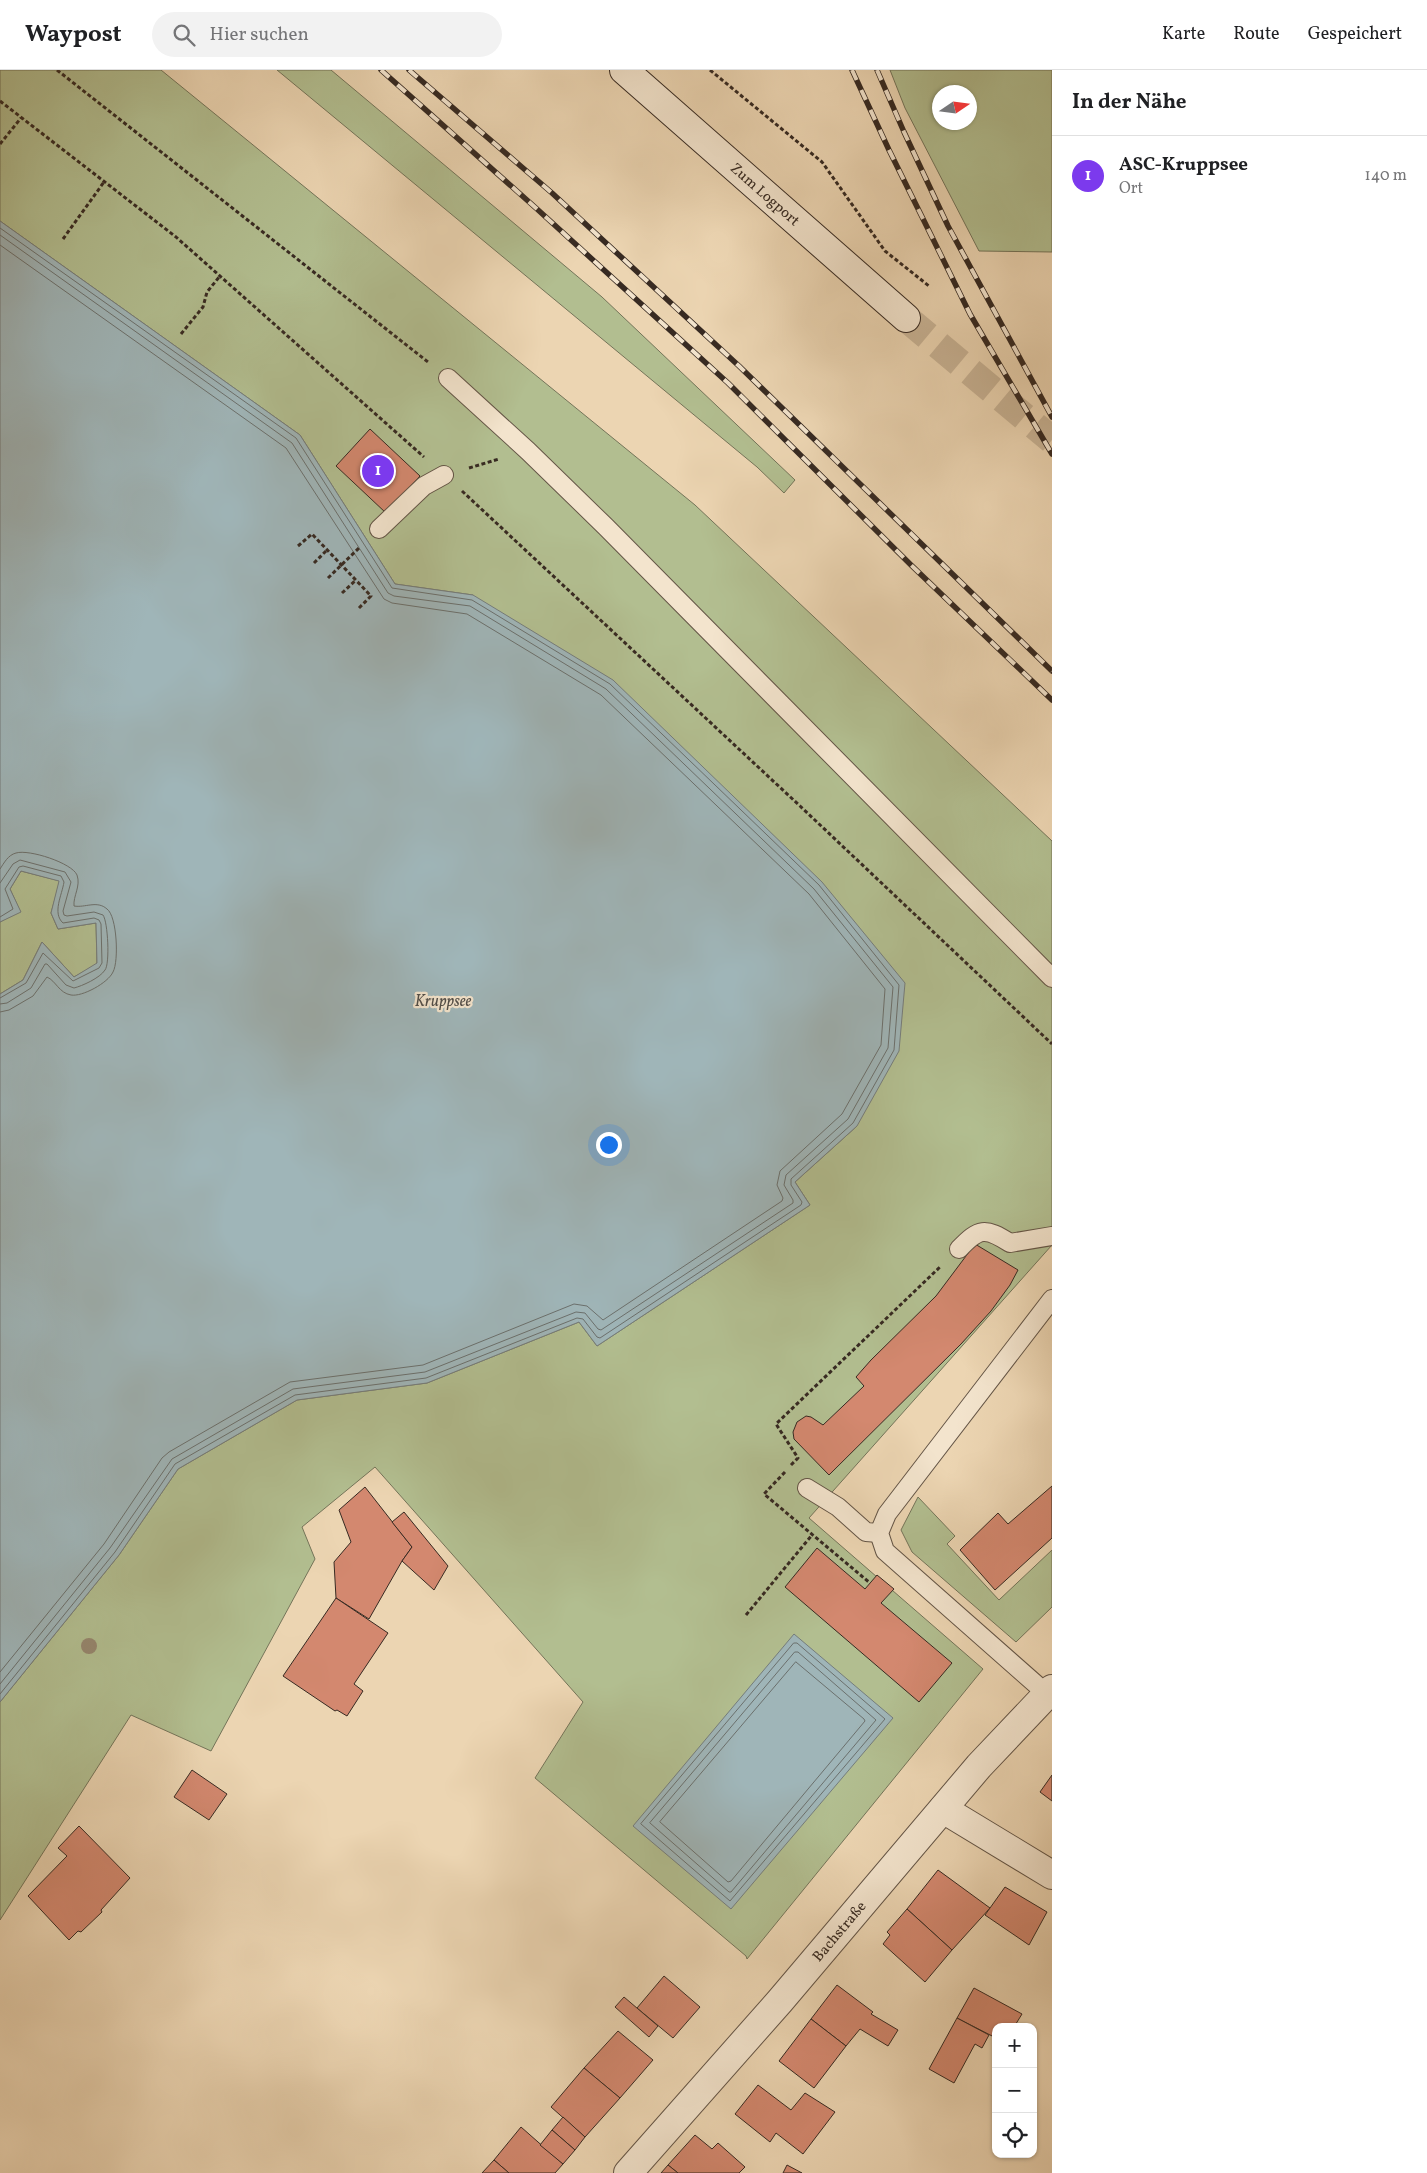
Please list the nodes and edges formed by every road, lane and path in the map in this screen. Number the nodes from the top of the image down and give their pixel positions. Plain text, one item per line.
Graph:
1 (57, 70) edge
2 (624, 70) edge
3 (710, 70) edge
4 (0, 100) edge
5 (20, 118) junction
6 (0, 144) edge
7 (104, 182) junction
8 (63, 240) dead end
9 (220, 276) junction
10 (929, 286) dead end
11 (906, 318) tunnel mouth
12 (180, 334) dead end
13 (448, 378) joint
14 (528, 451) junction
15 (444, 475) junction
16 (379, 529) joint
17 (298, 546) dead end
18 (327, 550) junction
19 (314, 563) dead end
20 (341, 565) junction
21 (328, 578) dead end
22 (356, 580) junction
23 (342, 593) dead end
24 (358, 609) dead end
25 (1052, 978) edge
26 (1052, 1044) edge
27 (1052, 1236) edge
28 (959, 1249) joint
29 (1052, 1299) edge
30 (807, 1488) dead end
31 (879, 1533) junction
32 (812, 1535) junction
33 (870, 1583) dead end
34 (746, 1615) dead end
35 (1049, 1691) edge
36 (943, 1809) junction
37 (1052, 1875) edge
38 (628, 2173) edge

1 - 13 path
2 - 11 street, Zum Logport
3 - 10 path
4 - 5 path
5 - 6 path
5 - 7 path
7 - 8 path
7 - 9 path
9 - 12 path
9 - 15 path
13 - 14 lane
14 - 15 path
14 - 25 lane
15 - 16 lane
15 - 26 path
16 - 20 path
17 - 18 path
18 - 19 path
18 - 20 path
20 - 21 path
20 - 22 path
22 - 23 path
22 - 24 path
27 - 28 lane
28 - 32 path
29 - 31 lane
30 - 31 lane
31 - 35 lane
32 - 33 path
32 - 34 path
35 - 36 street, Bachstraße
36 - 37 street
36 - 38 street, Bachstraße

